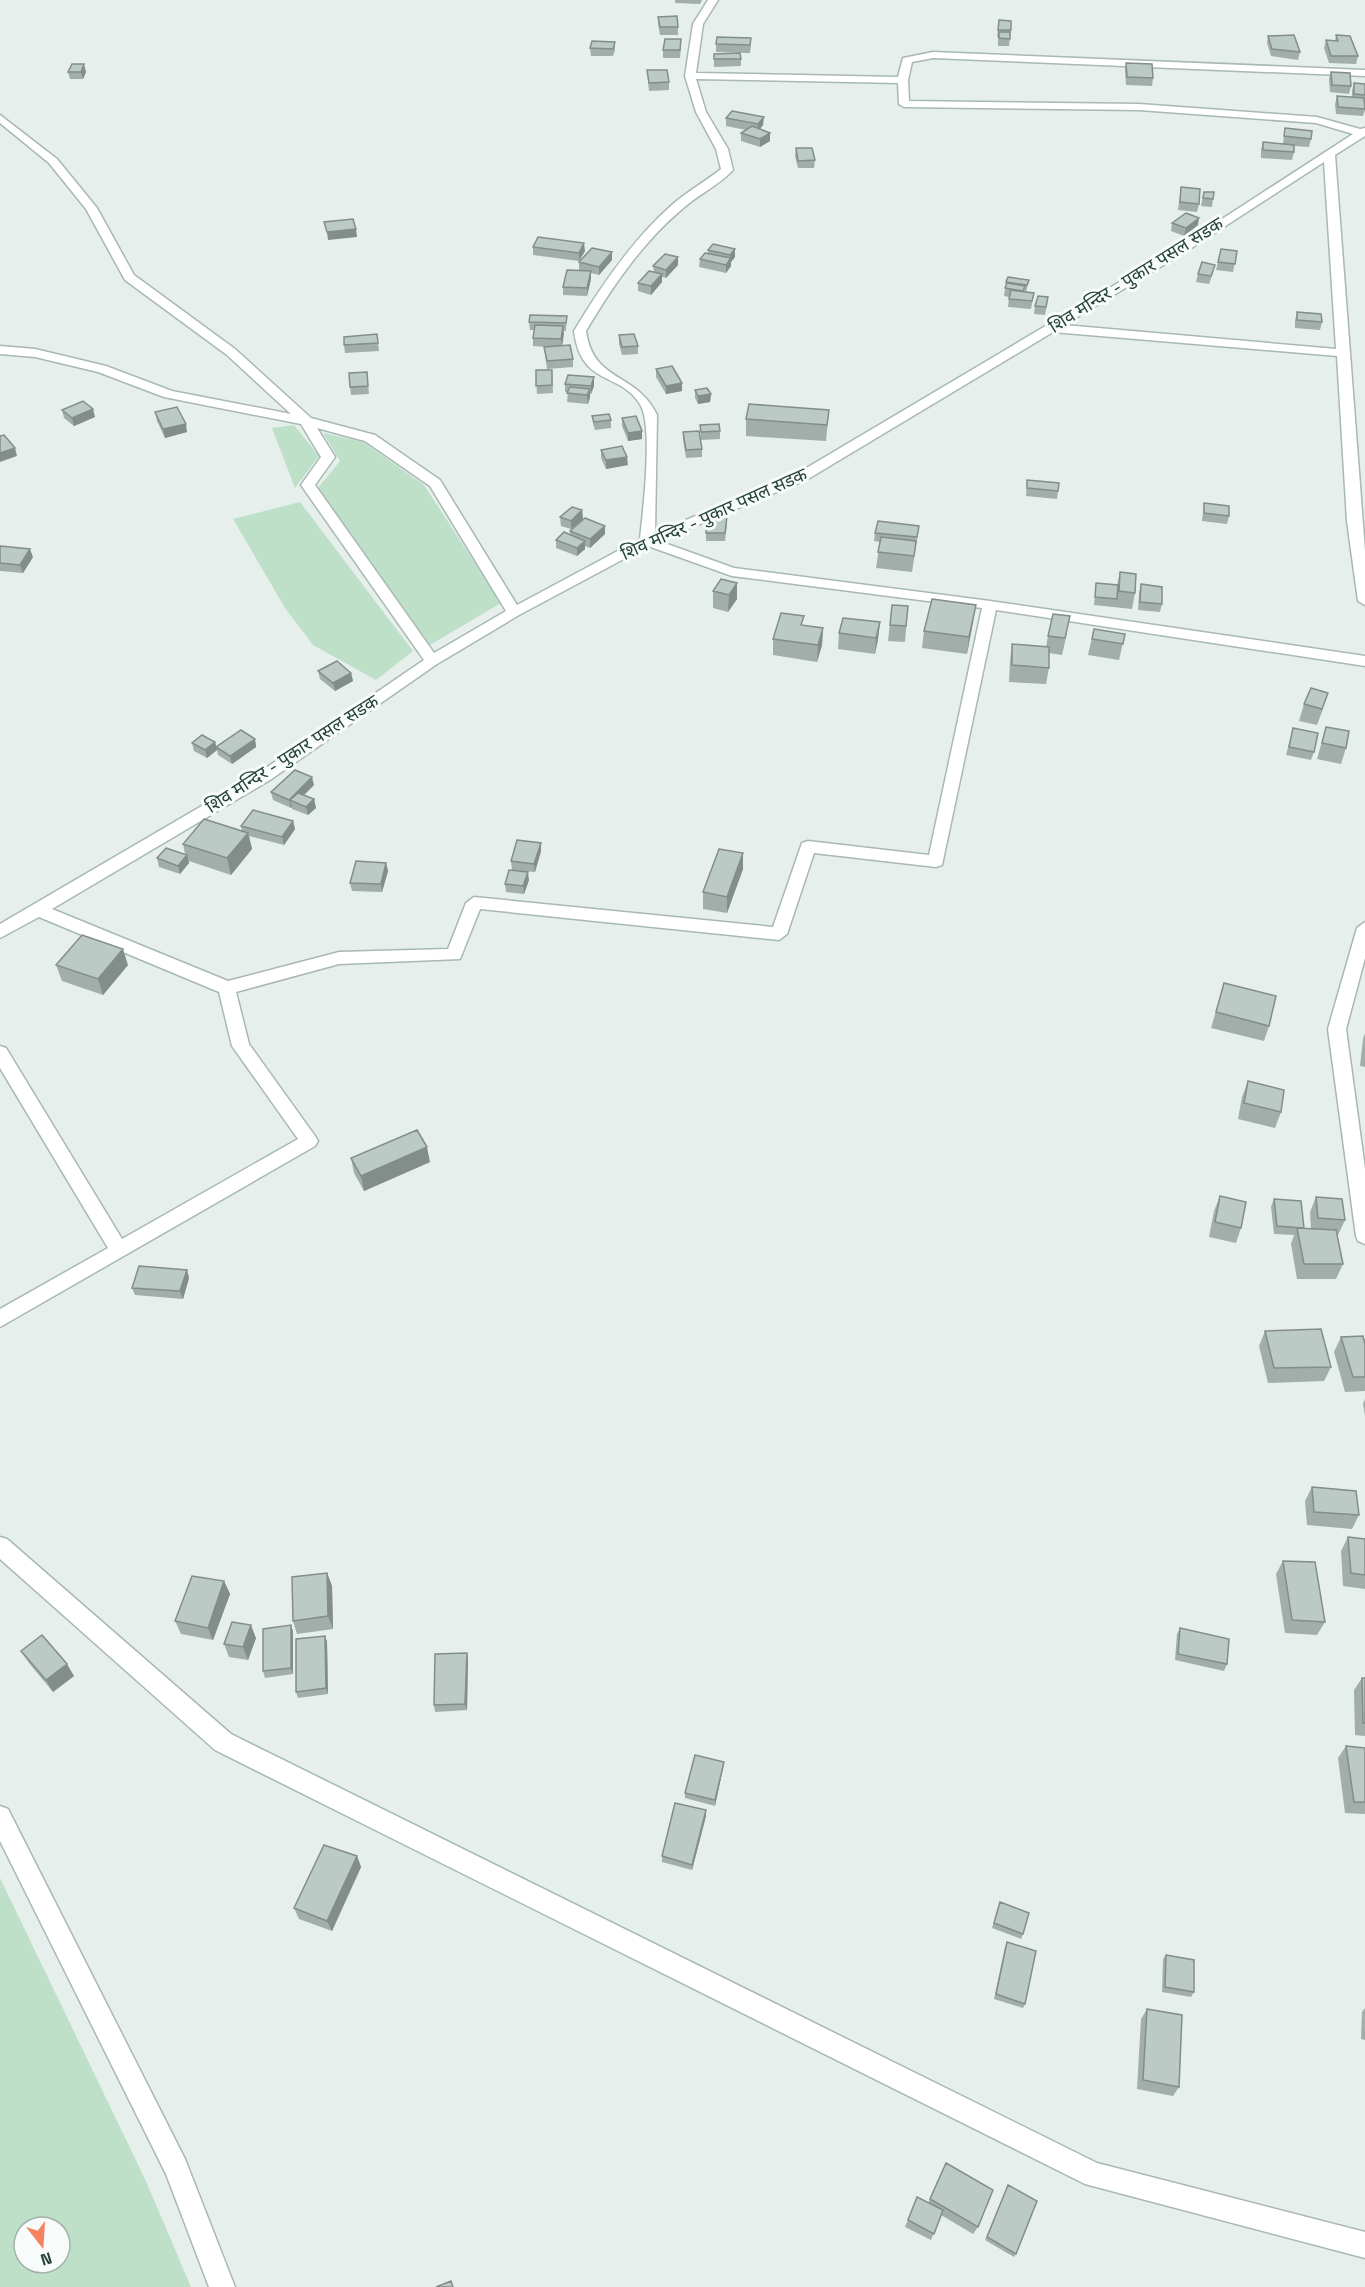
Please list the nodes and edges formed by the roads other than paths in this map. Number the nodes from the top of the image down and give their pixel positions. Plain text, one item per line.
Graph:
1 (713, 0) edge
2 (1365, 73) edge
3 (690, 76) junction
4 (903, 80) junction
5 (0, 118) edge
6 (1363, 132) edge
7 (1329, 152) junction
8 (1052, 328) junction
9 (0, 350) edge
10 (1341, 353) junction
11 (306, 421) junction
12 (647, 541) junction
13 (1365, 602) edge
14 (990, 605) junction
15 (514, 612) junction
16 (432, 661) junction
17 (1365, 661) edge
18 (39, 909) junction
19 (1365, 928) edge
20 (0, 932) edge
21 (227, 988) junction
22 (0, 1053) edge
23 (1365, 1236) edge
24 (119, 1250) junction
25 (0, 1319) edge
26 (0, 1546) edge
27 (0, 1817) edge
28 (1365, 2245) edge
29 (222, 2287) edge

1 - 3 street
2 - 4 street
3 - 4 street
3 - 12 street
4 - 6 street
5 - 11 street
6 - 7 street, शिव मन्दिर - पुकार पसल सडक
7 - 8 street, शिव मन्दिर - पुकार पसल सडक
7 - 10 street
8 - 10 street
8 - 12 street, शिव मन्दिर - पुकार पसल सडक
9 - 11 street
10 - 13 street
11 - 15 street
11 - 16 street
12 - 14 street
12 - 15 street, शिव मन्दिर - पुकार पसल सडक
14 - 17 street
14 - 21 street
15 - 16 street, शिव मन्दिर - पुकार पसल सडक
16 - 18 street, शिव मन्दिर - पुकार पसल सडक
18 - 20 street, शिव मन्दिर - पुकार पसल सडक
18 - 21 street
19 - 23 street
21 - 24 street
22 - 24 street
24 - 25 street
26 - 28 street
27 - 29 street

